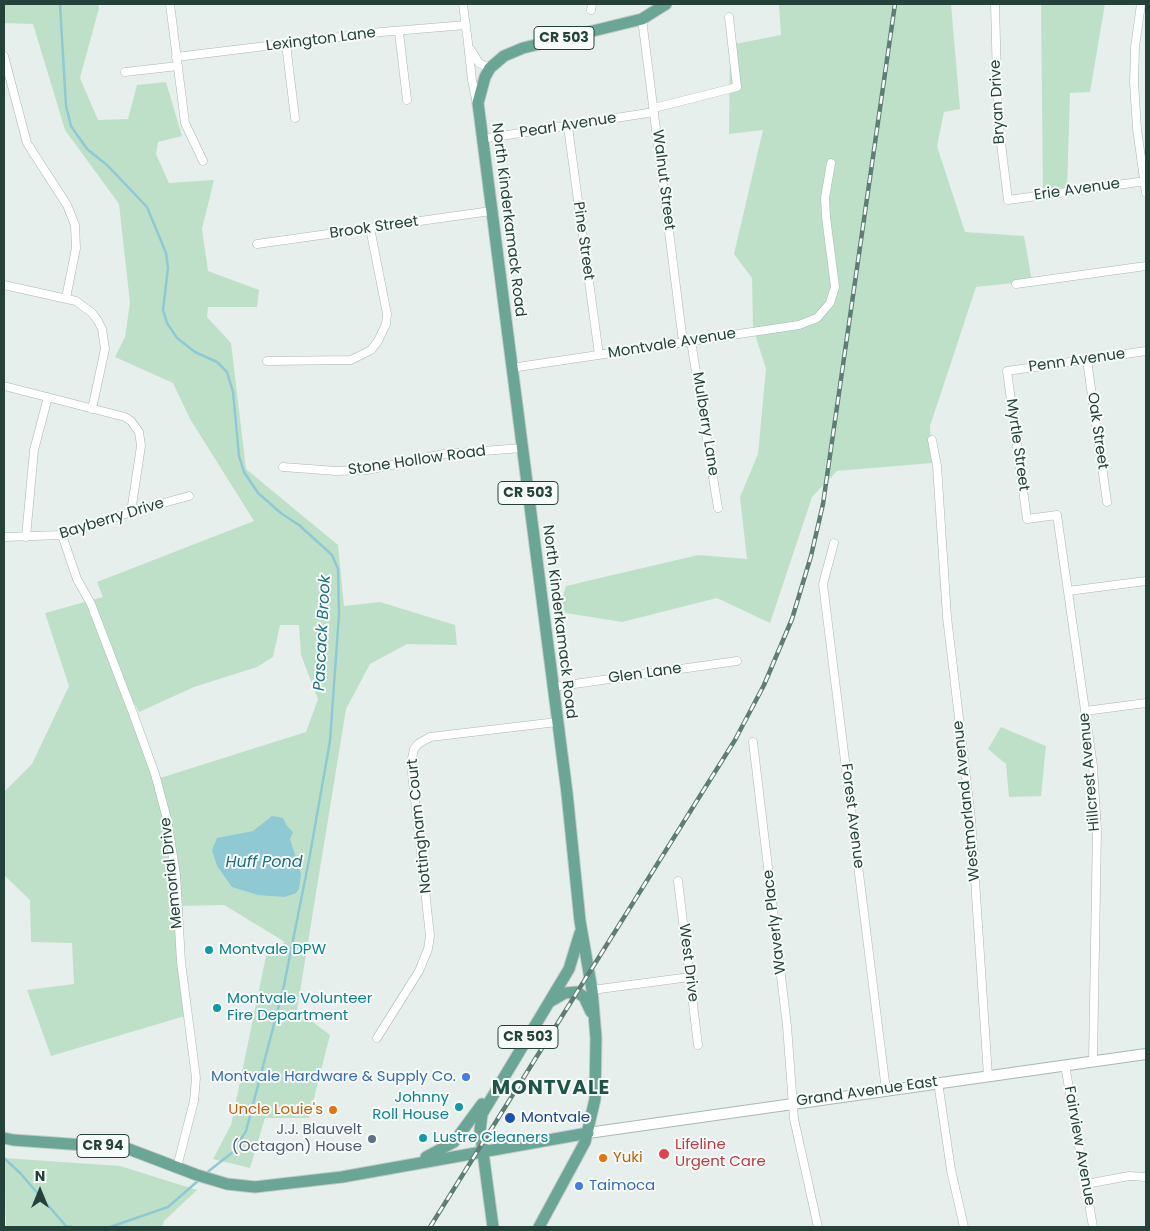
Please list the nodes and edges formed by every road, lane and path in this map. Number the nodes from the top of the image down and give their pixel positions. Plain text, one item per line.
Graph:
1 (170, 4) edge
2 (463, 4) edge
3 (666, 4) edge
4 (994, 4) edge
5 (1141, 4) edge
6 (729, 17) dead end
7 (642, 18) junction
8 (466, 25) junction
9 (399, 32) junction
10 (467, 34) junction
11 (286, 44) junction
12 (4, 56) edge
13 (176, 57) junction
14 (178, 66) junction
15 (490, 68) junction
16 (125, 72) dead end
17 (408, 100) dead end
18 (654, 110) junction
19 (478, 112) junction
20 (295, 118) dead end
21 (568, 127) junction
22 (482, 140) junction
23 (203, 161) dead end
24 (830, 163) dead end
25 (1145, 181) edge
26 (1146, 193) edge
27 (1008, 200) joint
28 (491, 212) junction
29 (370, 228) junction
30 (257, 244) dead end
31 (1146, 266) edge
32 (4, 284) edge
33 (1016, 284) dead end
34 (66, 298) junction
35 (687, 342) junction
36 (1146, 351) edge
37 (599, 355) junction
38 (1087, 360) junction
39 (267, 361) dead end
40 (512, 368) junction
41 (1007, 371) joint
42 (4, 386) edge
43 (48, 398) junction
44 (92, 409) junction
45 (932, 440) dead end
46 (522, 448) junction
47 (282, 467) dead end
48 (189, 496) dead end
49 (1107, 502) dead end
50 (718, 508) dead end
51 (131, 512) junction
52 (1027, 519) joint
53 (62, 535) junction
54 (4, 536) edge
55 (26, 537) junction
56 (834, 543) dead end
57 (1146, 581) edge
58 (1068, 592) junction
59 (737, 661) dead end
60 (553, 686) junction
61 (1146, 703) edge
62 (1085, 711) junction
63 (557, 722) junction
64 (753, 742) dead end
65 (678, 881) dead end
66 (580, 921) junction
67 (690, 977) junction
68 (592, 990) junction
69 (577, 992) junction
70 (550, 1002) junction
71 (377, 1038) dead end
72 (596, 1038) junction
73 (698, 1045) dead end
74 (1146, 1054) edge
75 (1093, 1061) junction
76 (1065, 1065) junction
77 (988, 1076) junction
78 (938, 1082) junction
79 (886, 1090) junction
80 (494, 1093) junction
81 (794, 1102) junction
82 (588, 1132) junction
83 (4, 1138) edge
84 (483, 1153) junction
85 (414, 1164) junction
86 (177, 1167) junction
87 (1146, 1177) edge
88 (1086, 1184) junction
89 (495, 1227) edge
90 (539, 1227) edge
91 (818, 1227) edge
92 (964, 1227) edge
93 (1093, 1227) edge

1 - 13 street
2 - 8 street
3 - 7 main road, CR 503
4 - 27 street, Bryan Drive
5 - 25 street
6 - 18 street, Pearl Avenue
7 - 15 main road, CR 503
7 - 18 street, Walnut Street
8 - 9 street, Lexington Lane
8 - 10 street
9 - 11 street, Lexington Lane
9 - 17 street
10 - 15 street
10 - 19 street
11 - 13 street, Lexington Lane
11 - 20 street
12 - 34 street
13 - 14 street
14 - 16 street
14 - 23 street
15 - 19 main road, North Kinderkamack Road / CR 503
18 - 21 street, Pearl Avenue
18 - 35 street, Walnut Street
19 - 22 main road, North Kinderkamack Road / CR 503
21 - 22 street, Pearl Avenue
21 - 37 street, Pine Street
22 - 28 main road, North Kinderkamack Road / CR 503
24 - 35 street, Montvale Avenue
25 - 26 street
25 - 27 street, Erie Avenue
28 - 29 street, Brook Street
28 - 40 main road, North Kinderkamack Road / CR 503
29 - 30 street, Brook Street
29 - 39 street
31 - 33 street
32 - 34 street
34 - 44 street
35 - 37 street, Montvale Avenue
35 - 50 street, Mulberry Lane
36 - 38 street, Penn Avenue
37 - 40 street, Montvale Avenue
38 - 41 street, Penn Avenue
38 - 49 street, Oak Street
40 - 46 main road, North Kinderkamack Road / CR 503
41 - 52 street, Myrtle Street
42 - 43 street
43 - 44 street
43 - 55 street
44 - 51 street
45 - 77 street, Westmorland Avenue
46 - 47 street, Stone Hollow Road
46 - 60 main road, North Kinderkamack Road / CR 503
48 - 51 street, Bayberry Drive
51 - 53 street, Bayberry Drive
52 - 58 street, Hillcrest Avenue
53 - 55 street, Bayberry Drive
53 - 86 street, Memorial Drive
54 - 55 street, Bayberry Drive
56 - 79 street, Forest Avenue
57 - 58 street
58 - 62 street, Hillcrest Avenue
59 - 60 street, Glen Lane
60 - 63 main road, North Kinderkamack Road / CR 503
61 - 62 street
62 - 75 street, Hillcrest Avenue
63 - 66 main road, North Kinderkamack Road / CR 503
63 - 71 street, Nottingham Court
64 - 81 street, Waverly Place
65 - 67 street, West Drive
66 - 68 main road, North Kinderkamack Road / CR 503
66 - 70 main road, CR 503
67 - 68 street
67 - 73 street, West Drive
68 - 69 main road
68 - 72 main road, North Kinderkamack Road / CR 503
69 - 70 main road
69 - 72 main road
70 - 80 main road, CR 503
72 - 82 main road, North Kinderkamack Road / CR 503
74 - 75 main road, Grand Avenue East / CR 94
75 - 76 main road, Grand Avenue East / CR 94
76 - 77 main road, Grand Avenue East / CR 94
76 - 88 street, Fairview Avenue
77 - 78 main road, Grand Avenue East / CR 94
78 - 79 main road, Grand Avenue East / CR 94
78 - 92 street
79 - 81 main road, Grand Avenue East / CR 94
80 - 84 main road, CR 503
80 - 85 main road
81 - 82 main road, Grand Avenue East / CR 94
81 - 91 street, Waverly Place
82 - 84 main road, CR 94
82 - 90 main road, CR 503
83 - 86 main road, CR 94
84 - 85 main road, CR 94
84 - 89 main road, CR 503
85 - 86 main road, CR 94
87 - 88 street
88 - 93 street, Fairview Avenue

